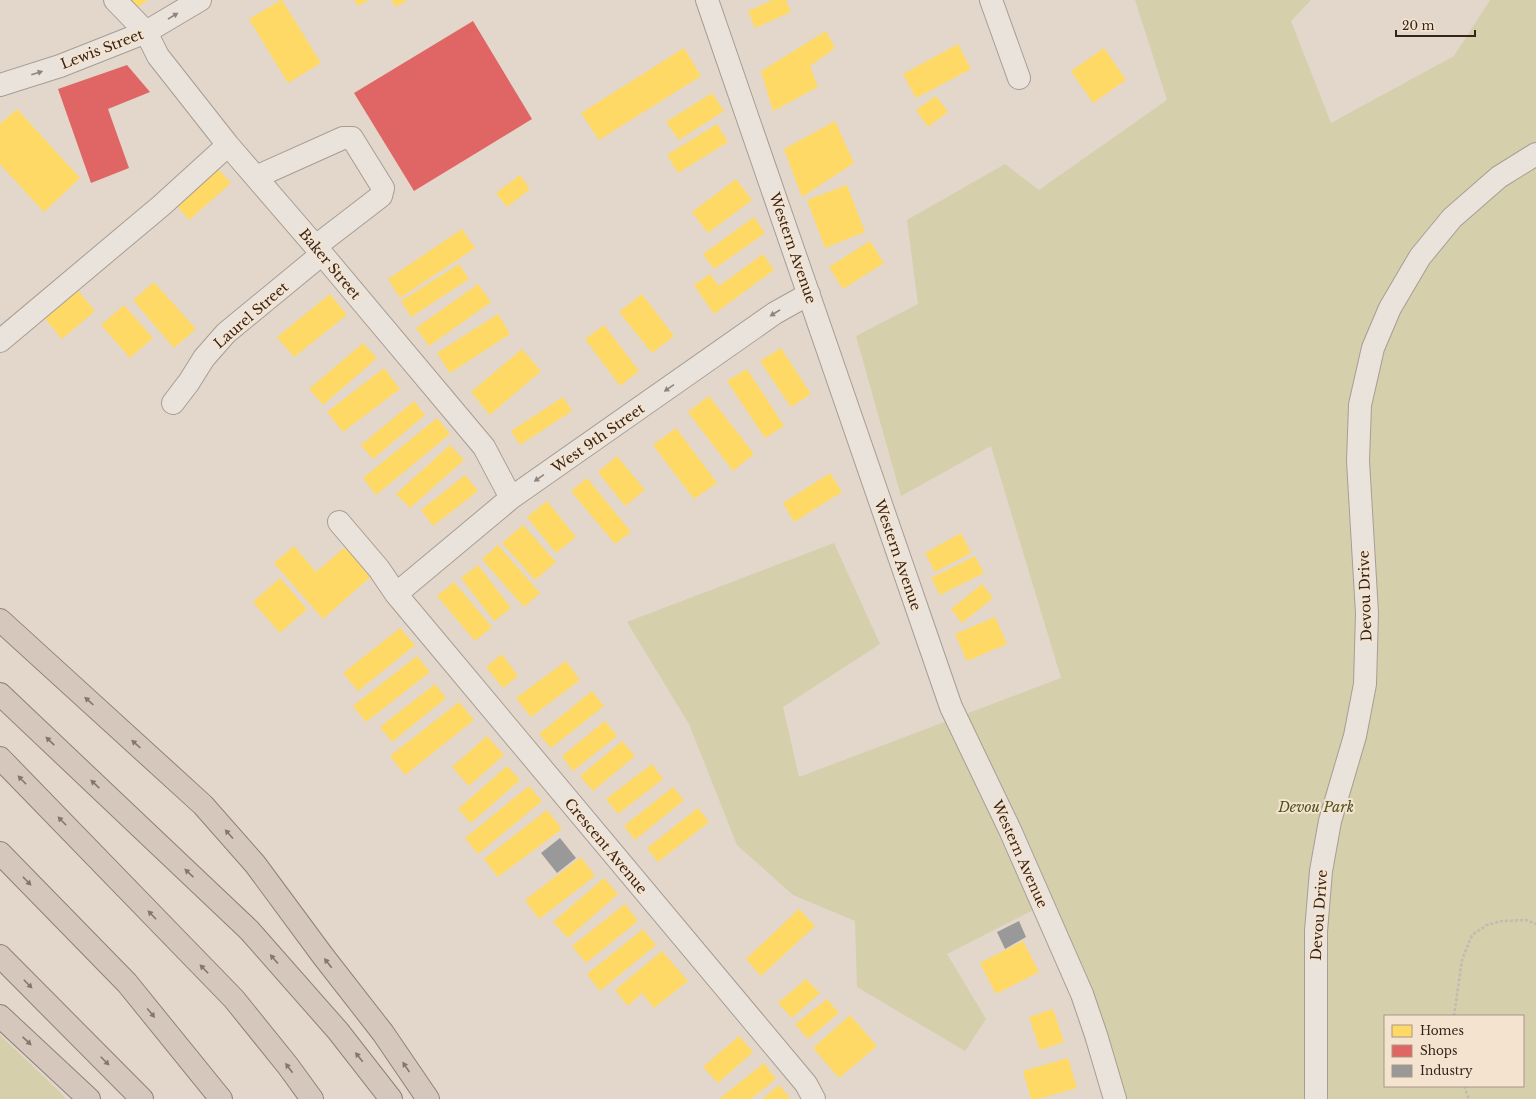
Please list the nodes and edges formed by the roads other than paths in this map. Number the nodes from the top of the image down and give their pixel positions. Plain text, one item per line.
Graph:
1 (115, 0) edge
2 (200, 0) edge
3 (707, 0) edge
4 (991, 0) edge
5 (146, 32) junction
6 (1019, 78) dead end
7 (0, 85) edge
8 (228, 145) junction
9 (1536, 154) edge
10 (256, 177) junction
11 (319, 250) junction
12 (809, 294) junction
13 (0, 341) edge
14 (173, 403) dead end
15 (511, 498) junction
16 (339, 522) dead end
17 (396, 594) junction
18 (0, 620) edge
19 (0, 694) edge
20 (0, 758) edge
21 (0, 853) edge
22 (0, 956) edge
23 (0, 1016) edge
24 (89, 1099) edge
25 (142, 1099) edge
26 (221, 1099) edge
27 (312, 1099) edge
28 (391, 1099) edge
29 (428, 1099) edge
30 (814, 1099) edge
31 (1115, 1099) edge
32 (1316, 1099) edge

1 - 5 street, Baker Street
5 -> 2 street, Lewis Street
3 - 12 street, Western Avenue
4 - 6 street
7 -> 5 street, Lewis Street
5 - 8 street, Baker Street
8 - 10 street, Baker Street
8 - 13 street
9 - 32 street, Devou Drive
10 - 11 street, Baker Street
10 - 11 street, Laurel Street
11 - 14 street, Laurel Street
11 - 15 street, Baker Street
12 -> 15 street, West 9th Street
12 - 31 street, Western Avenue
15 - 17 street, West 9th Street
16 - 17 street, Crescent Avenue
17 - 30 street, Crescent Avenue
29 -> 18 highway
28 -> 19 highway
27 -> 20 highway
21 -> 26 highway
22 -> 25 highway
23 -> 24 highway

